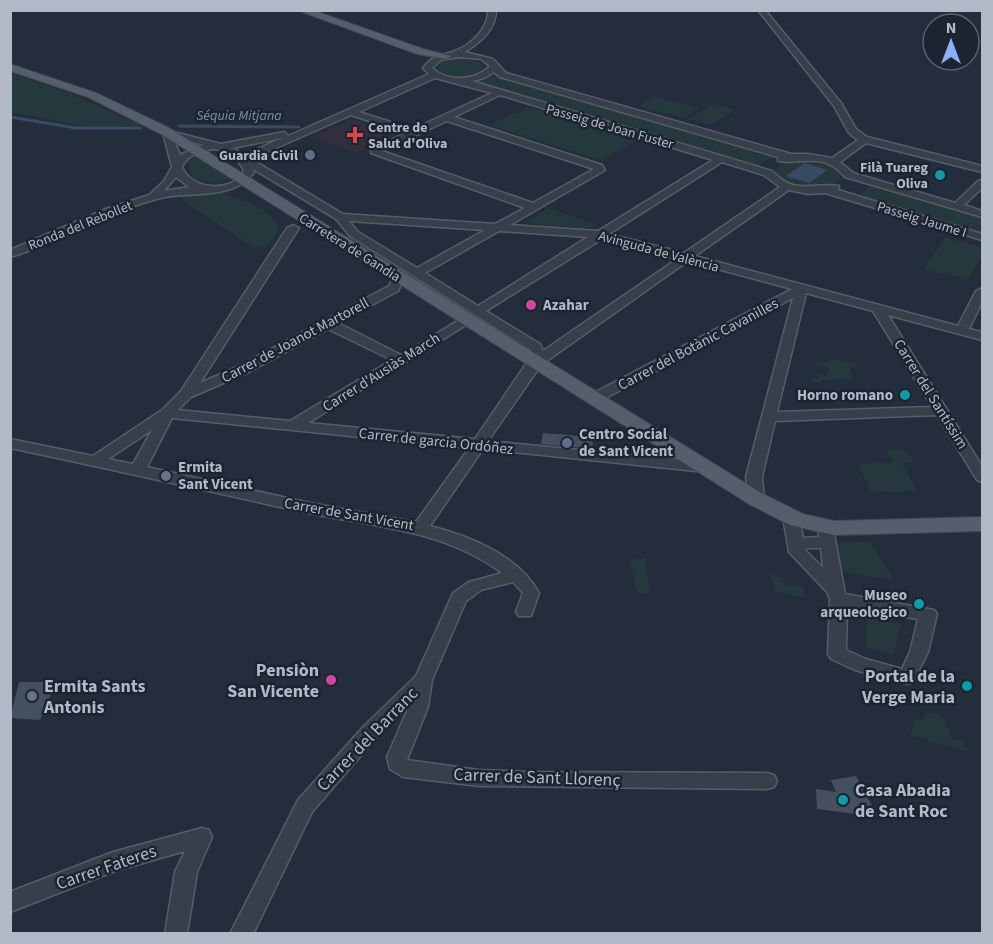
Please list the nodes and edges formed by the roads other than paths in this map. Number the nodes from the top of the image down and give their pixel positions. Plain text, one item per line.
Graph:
1 (301, 10) edge
2 (492, 10) edge
3 (761, 10) edge
4 (361, 33) junction
5 (451, 56) junction
6 (428, 64) junction
7 (494, 67) junction
8 (10, 68) edge
9 (434, 75) junction
10 (453, 78) junction
11 (498, 93) junction
12 (351, 112) junction
13 (445, 117) junction
14 (316, 127) junction
15 (165, 131) junction
16 (411, 132) junction
17 (251, 139) junction
18 (864, 140) junction
19 (201, 145) junction
20 (222, 147) junction
21 (790, 158) junction
22 (243, 159) junction
23 (721, 159) junction
24 (833, 162) junction
25 (177, 167) junction
26 (982, 169) edge
27 (768, 173) junction
28 (849, 175) junction
29 (244, 180) junction
30 (982, 183) edge
31 (788, 186) junction
32 (213, 189) junction
33 (826, 190) junction
34 (150, 197) junction
35 (533, 207) junction
36 (956, 207) junction
37 (982, 214) edge
38 (340, 218) junction
39 (293, 228) dead end
40 (496, 228) junction
41 (602, 235) junction
42 (982, 237) edge
43 (10, 254) edge
44 (686, 258) junction
45 (417, 273) junction
46 (398, 278) junction
47 (801, 290) junction
48 (982, 291) edge
49 (771, 305) junction
50 (879, 310) junction
51 (795, 313) junction
52 (474, 315) junction
53 (327, 323) junction
54 (962, 331) junction
55 (980, 337) edge
56 (541, 357) junction
57 (401, 360) junction
58 (186, 394) junction
59 (595, 398) junction
60 (941, 411) junction
61 (167, 413) junction
62 (769, 417) junction
63 (294, 425) junction
64 (10, 443) edge
65 (478, 445) junction
66 (94, 462) junction
67 (705, 467) junction
68 (138, 470) junction
69 (982, 477) edge
70 (756, 498) junction
71 (791, 517) junction
72 (982, 524) edge
73 (421, 527) junction
74 (827, 535) junction
75 (795, 546) junction
76 (516, 575) junction
77 (836, 594) junction
78 (525, 612) dead end
79 (423, 680) junction
80 (767, 781) dead end
81 (10, 902) edge
82 (176, 933) edge
83 (241, 933) edge

1 - 4 main road
2 - 5 street
3 - 18 street
4 - 5 main road
4 - 6 main road
5 - 6 street
5 - 7 street, Passeig de Joan Fuster
6 - 9 street
7 - 10 street
7 - 21 street, Passeig de Joan Fuster
8 - 15 main road, Carretera de Gandia
9 - 10 street
9 - 12 street
10 - 11 street, Passeig de Joan Fuster
11 - 13 street
11 - 23 street, Passeig de Joan Fuster
12 - 14 street
12 - 16 street
13 - 16 street
13 - 35 street
14 - 17 street
14 - 22 street
15 - 19 main road, Carretera de Gandia
15 - 25 street
16 - 35 street
17 - 19 street
17 - 20 street
18 - 24 street
18 - 26 street
19 - 20 street
19 - 25 street, Ronda del Rebollet
19 - 29 main road, Carretera de Gandia
20 - 22 street, Avinguda de València
21 - 24 street, Passeig de Joan Fuster
21 - 27 street
22 - 29 street
22 - 38 street, Avinguda de València
23 - 27 street, Passeig de Joan Fuster
23 - 41 street, Carrer d'Ausiàs March
24 - 28 street
25 - 32 street
25 - 34 street, Ronda del Rebollet
27 - 31 street, Passeig de Joan Fuster
28 - 33 street
28 - 36 street
29 - 32 street, Ronda del Rebollet
29 - 46 main road, Carretera de Gandia
30 - 36 street
31 - 33 street, Passeig Jaume I
31 - 44 street
32 - 34 street, Ronda del Rebollet
33 - 42 street, Passeig Jaume I
34 - 43 street, Ronda del Rebollet
35 - 40 street
36 - 37 street
38 - 40 street, Avinguda de València
38 - 45 street, Carretera de Gandia
39 - 58 street
40 - 41 street, Avinguda de València
40 - 45 street
41 - 44 street, Avinguda de València
41 - 52 street, Carrer d'Ausiàs March
44 - 47 street, Avinguda de València
44 - 56 street
45 - 52 street, Carretera de Gandia
46 - 52 main road, Carretera de Gandia
46 - 53 street, Carrer de Joanot Martorell
47 - 49 street, Carrer del Botànic Cavanilles
47 - 50 street, Avinguda de València
47 - 51 street
48 - 54 street
49 - 51 street
49 - 59 street, Carrer del Botànic Cavanilles
50 - 54 street, Avinguda de València
50 - 60 street, Carrer del Santíssim
51 - 62 street
52 - 56 main road, Carretera de Gandia
52 - 57 street, Carrer d'Ausiàs March
53 - 57 street
53 - 58 street, Carrer de Joanot Martorell
54 - 55 street, Avinguda de València
56 - 59 main road, Carretera de Gandia
56 - 65 street
57 - 63 street, Carrer d'Ausiàs March
58 - 61 street
59 - 67 main road, Carretera de Gandia
60 - 62 street
60 - 69 street, Carrer del Santíssim
61 - 63 street, Carrer de garcia Ordóñez
61 - 66 street
61 - 68 street
62 - 70 street
63 - 65 street, Carrer de garcia Ordóñez
64 - 66 street, Carrer de Sant Vicent
65 - 67 street, Carrer de garcia Ordóñez
65 - 73 street
66 - 68 street, Carrer de Sant Vicent
67 - 70 main road, Carretera de Gandia
68 - 73 street, Carrer de Sant Vicent
70 - 71 main road, Carretera de Gandia
71 - 74 main road, Carretera de Gandia
71 - 75 street
72 - 74 main road, Carretera de Gandia
73 - 76 street, Carrer de Sant Vicent
74 - 75 street
74 - 77 street
75 - 77 street
76 - 78 street
76 - 79 street, Carrer del Barranc
77 - 77 street
79 - 80 street, Carrer de Sant Llorenç
79 - 83 street, Carrer del Barranc
81 - 82 street, Carrer Fateres

